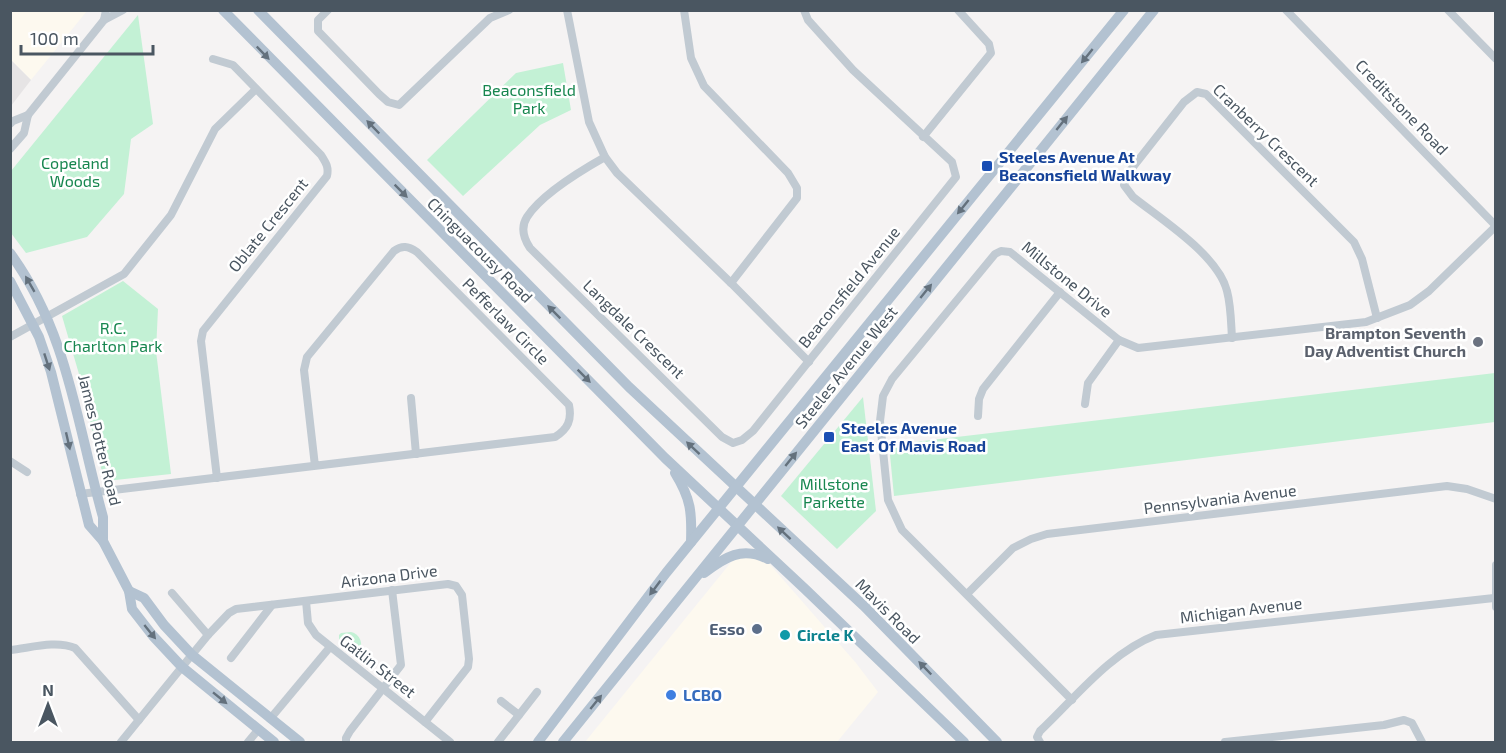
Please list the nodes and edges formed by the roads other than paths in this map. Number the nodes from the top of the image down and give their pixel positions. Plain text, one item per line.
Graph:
1 (123, 10) edge
2 (223, 10) edge
3 (258, 10) edge
4 (327, 10) edge
5 (509, 10) edge
6 (567, 10) edge
7 (684, 10) edge
8 (804, 10) edge
9 (958, 10) edge
10 (1124, 10) edge
11 (1154, 10) edge
12 (1286, 10) edge
13 (1448, 10) edge
14 (105, 15) edge
15 (213, 59) dead end
16 (1496, 59) edge
17 (256, 89) junction
18 (28, 115) junction
19 (10, 124) edge
20 (923, 137) junction
21 (10, 149) edge
22 (605, 157) junction
23 (1496, 226) edge
24 (10, 253) edge
25 (10, 281) edge
26 (731, 283) junction
27 (1059, 292) junction
28 (47, 317) junction
29 (1377, 318) junction
30 (34, 325) junction
31 (10, 337) edge
32 (1232, 338) junction
33 (1119, 340) junction
34 (809, 362) junction
35 (411, 398) dead end
36 (1085, 404) dead end
37 (978, 416) dead end
38 (416, 454) junction
39 (665, 458) junction
40 (10, 461) edge
41 (315, 466) junction
42 (27, 471) dead end
43 (217, 478) junction
44 (736, 488) junction
45 (96, 492) junction
46 (80, 494) junction
47 (1496, 499) edge
48 (754, 504) junction
49 (718, 508) junction
50 (737, 525) junction
51 (103, 541) junction
52 (691, 542) junction
53 (780, 565) junction
54 (1496, 565) edge
55 (691, 582) junction
56 (392, 590) junction
57 (129, 591) junction
58 (172, 593) dead end
59 (967, 594) junction
60 (306, 601) junction
61 (1495, 602) edge
62 (272, 605) junction
63 (208, 635) junction
64 (330, 647) junction
65 (10, 650) edge
66 (192, 655) junction
67 (231, 658) dead end
68 (182, 668) junction
69 (384, 689) junction
70 (537, 692) dead end
71 (1072, 700) junction
72 (501, 701) dead end
73 (519, 715) junction
74 (270, 719) junction
75 (139, 720) junction
76 (425, 722) junction
77 (258, 730) junction
78 (1308, 738) edge
79 (121, 742) edge
80 (248, 742) edge
81 (274, 742) edge
82 (300, 742) edge
83 (346, 742) edge
84 (450, 742) edge
85 (498, 742) edge
86 (538, 742) edge
87 (563, 742) edge
88 (964, 742) edge
89 (998, 742) edge
90 (1040, 742) edge
91 (1225, 742) edge
92 (1422, 742) edge

1 - 14 street
2 -> 39 main road, Chinguacousy Road
44 -> 3 main road, Chinguacousy Road
4 - 5 street
6 - 22 street, Beaconsfield Avenue
7 - 26 street
8 - 20 street, Beaconsfield Avenue
9 - 20 street
10 -> 44 main road, Steeles Avenue West
48 -> 11 main road, Steeles Avenue West
12 - 23 street, Creditstone Road
13 - 16 street
14 - 18 street
15 - 17 street
17 - 28 street
17 - 43 street, Oblate Crescent
18 - 19 street
18 - 21 street
20 - 34 street, Beaconsfield Avenue
22 - 26 street, Beaconsfield Avenue
22 - 34 street, Langdale Crescent
23 - 29 street, Millstone Drive
28 -> 24 main road, James Potter Road
25 - 30 main road, James Potter Road
26 - 34 street, Beaconsfield Avenue
27 - 33 street, Millstone Drive
27 - 37 street
27 - 59 street, Millstone Drive
28 - 30 street
28 - 45 main road, James Potter Road
29 - 32 street, Millstone Drive
29 - 32 street, Cranberry Crescent
30 - 31 street
30 -> 46 main road, James Potter Road
32 - 33 street, Millstone Drive
33 - 36 street
35 - 38 street
38 - 41 street, Pefferlaw Circle
38 - 41 street, Pefferlaw Circle
39 - 49 main road, Chinguacousy Road
39 - 52 main road
40 - 42 street
41 - 43 street, Pefferlaw Circle
43 - 45 street, Pefferlaw Circle
44 - 48 main road, Chinguacousy Road
44 - 49 main road, Steeles Avenue West
45 - 46 street, Pefferlaw Circle
45 - 51 main road, James Potter Road
46 - 51 main road, James Potter Road
47 - 59 street, Pennsylvania Avenue
48 - 50 main road, Steeles Avenue West
89 -> 48 main road, Mavis Road
49 - 50 main road
49 - 52 main road, Steeles Avenue West
50 - 53 main road
50 - 55 main road, Steeles Avenue West
51 - 57 main road, James Potter Road
52 -> 86 main road, Steeles Avenue West
53 - 55 main road
53 - 88 main road
54 - 61 street
87 -> 55 main road, Steeles Avenue West
56 - 60 street, Arizona Drive
56 - 69 street
56 - 76 street, Arizona Drive
57 - 66 main road, James Potter Road
57 -> 68 main road, James Potter Road
58 - 63 street
59 - 71 street, Millstone Drive
60 - 62 street, Arizona Drive
60 - 64 street, Gatlin Street
61 - 71 street, Michigan Avenue
62 - 63 street, Arizona Drive
62 - 67 street
63 - 66 street, Arizona Drive
64 - 69 street, Gatlin Street
64 - 74 street
65 - 75 street
66 - 68 street
66 - 74 main road, James Potter Road
68 - 75 street
68 -> 77 main road, James Potter Road
69 - 76 street, Gatlin Street
69 - 83 street
70 - 73 street
71 - 90 street, Michigan Avenue
72 - 73 street
73 - 85 street
74 - 82 main road, James Potter Road
75 - 79 street
76 - 84 street, Gatlin Street
77 - 80 street
77 - 81 main road, James Potter Road
78 - 91 street
78 - 92 street

